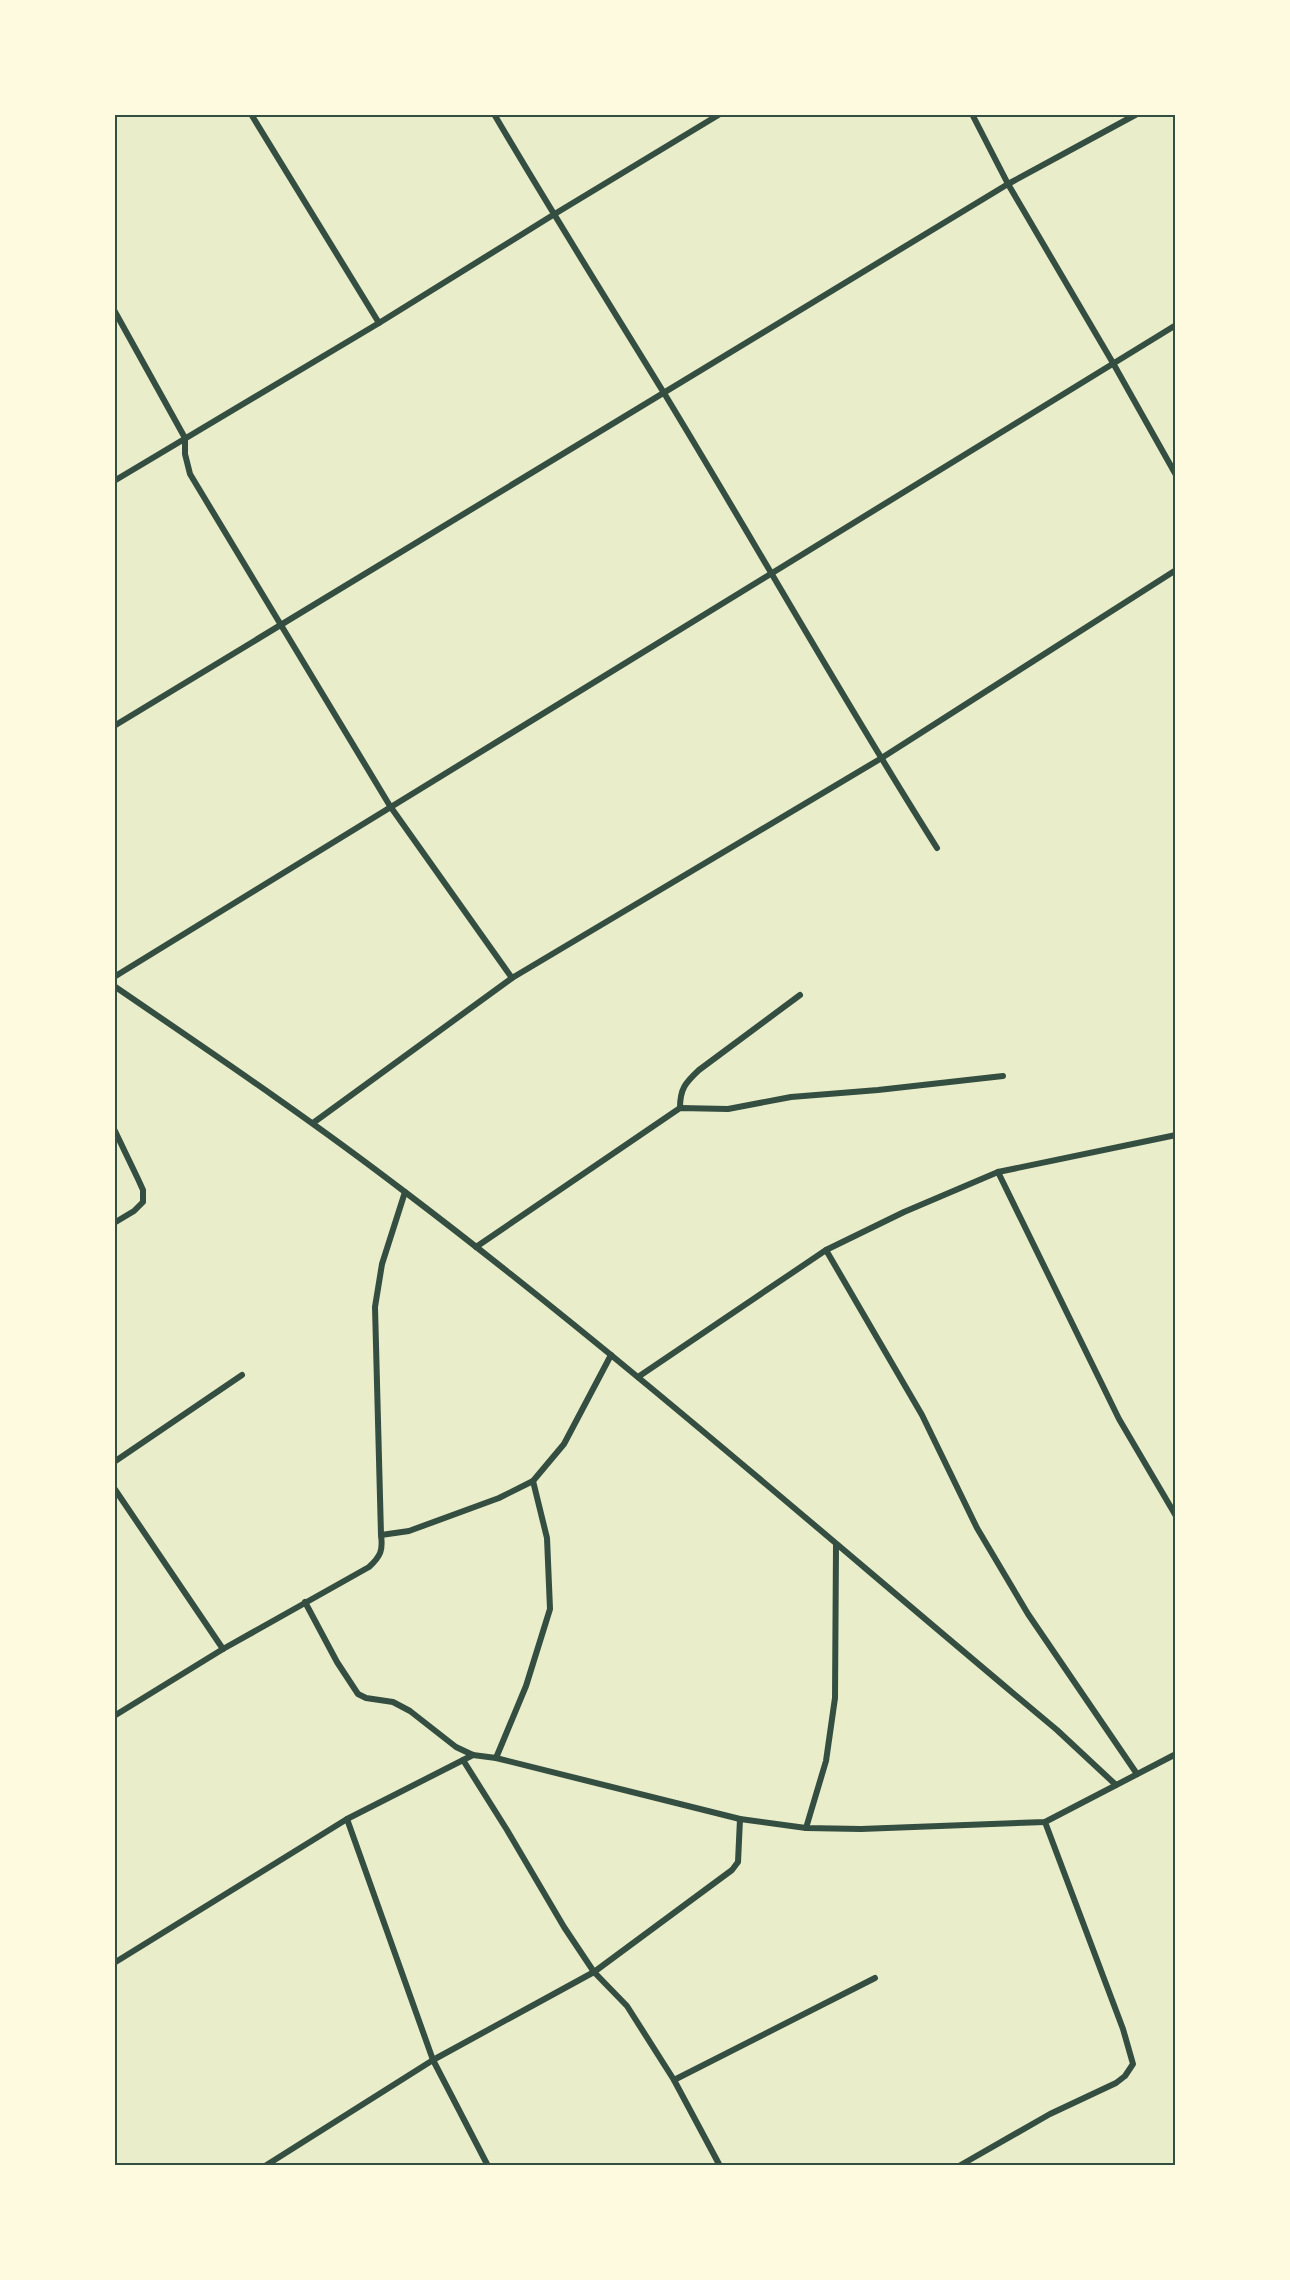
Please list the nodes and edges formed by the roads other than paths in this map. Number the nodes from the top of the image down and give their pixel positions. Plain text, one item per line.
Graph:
1 (251, 114) edge
2 (494, 114) edge
3 (720, 114) edge
4 (972, 114) edge
5 (1137, 114) edge
6 (1008, 184) junction
7 (553, 215) junction
8 (114, 310) edge
9 (379, 323) junction
10 (1176, 325) edge
11 (1113, 363) junction
12 (664, 393) junction
13 (185, 438) junction
14 (1176, 475) edge
15 (114, 481) edge
16 (1176, 570) edge
17 (771, 574) junction
18 (280, 626) junction
19 (114, 726) edge
20 (880, 759) junction
21 (390, 806) junction
22 (937, 848) dead end
23 (114, 977) edge
24 (512, 978) junction
25 (114, 986) edge
26 (800, 995) dead end
27 (1003, 1076) dead end
28 (680, 1108) junction
29 (313, 1123) junction
30 (114, 1129) edge
31 (1176, 1135) edge
32 (998, 1172) junction
33 (405, 1192) junction
34 (114, 1223) edge
35 (476, 1247) junction
36 (826, 1250) junction
37 (611, 1355) junction
38 (242, 1375) dead end
39 (638, 1377) junction
40 (114, 1462) edge
41 (533, 1481) junction
42 (114, 1488) edge
43 (1176, 1516) edge
44 (381, 1534) junction
45 (836, 1545) junction
46 (305, 1602) junction
47 (223, 1649) junction
48 (114, 1716) edge
49 (1176, 1754) edge
50 (473, 1755) junction
51 (496, 1758) junction
52 (464, 1760) junction
53 (1137, 1774) junction
54 (1116, 1785) junction
55 (347, 1819) junction
56 (740, 1819) junction
57 (1045, 1822) junction
58 (806, 1827) junction
59 (114, 1963) edge
60 (594, 1972) junction
61 (875, 1978) dead end
62 (433, 2060) junction
63 (674, 2080) junction
64 (265, 2166) edge
65 (488, 2166) edge
66 (720, 2166) edge
67 (959, 2166) edge

1 - 9 street
2 - 7 street
3 - 7 street
4 - 6 street
5 - 6 street
6 - 11 street
6 - 12 street
7 - 9 street
7 - 12 street
8 - 13 street
9 - 13 street
10 - 11 street
11 - 14 street
11 - 17 street
12 - 17 street
12 - 18 street
13 - 15 street
13 - 18 street
16 - 20 street
17 - 20 street
17 - 21 street
18 - 19 street
18 - 21 street
20 - 22 street
20 - 24 street
21 - 23 street
21 - 24 street
24 - 29 street
25 - 29 street
26 - 28 street
27 - 28 street
28 - 35 street
29 - 33 street
30 - 34 street
31 - 32 street
32 - 36 street
32 - 43 street
33 - 35 street
33 - 44 street
35 - 37 street
36 - 39 street
36 - 53 street
37 - 39 street
37 - 41 street
38 - 40 street
39 - 45 street
41 - 44 street
41 - 51 street
42 - 47 street
44 - 46 street
45 - 54 street
45 - 58 street
46 - 47 street
46 - 50 street
47 - 48 street
49 - 53 street
50 - 51 street
50 - 52 street
51 - 56 street
52 - 55 street
52 - 60 street
53 - 54 street
54 - 57 street
55 - 59 street
55 - 62 street
56 - 58 street
56 - 60 street
57 - 58 street
57 - 67 street
60 - 62 street
60 - 63 street
61 - 63 street
62 - 64 street
62 - 65 street
63 - 66 street

